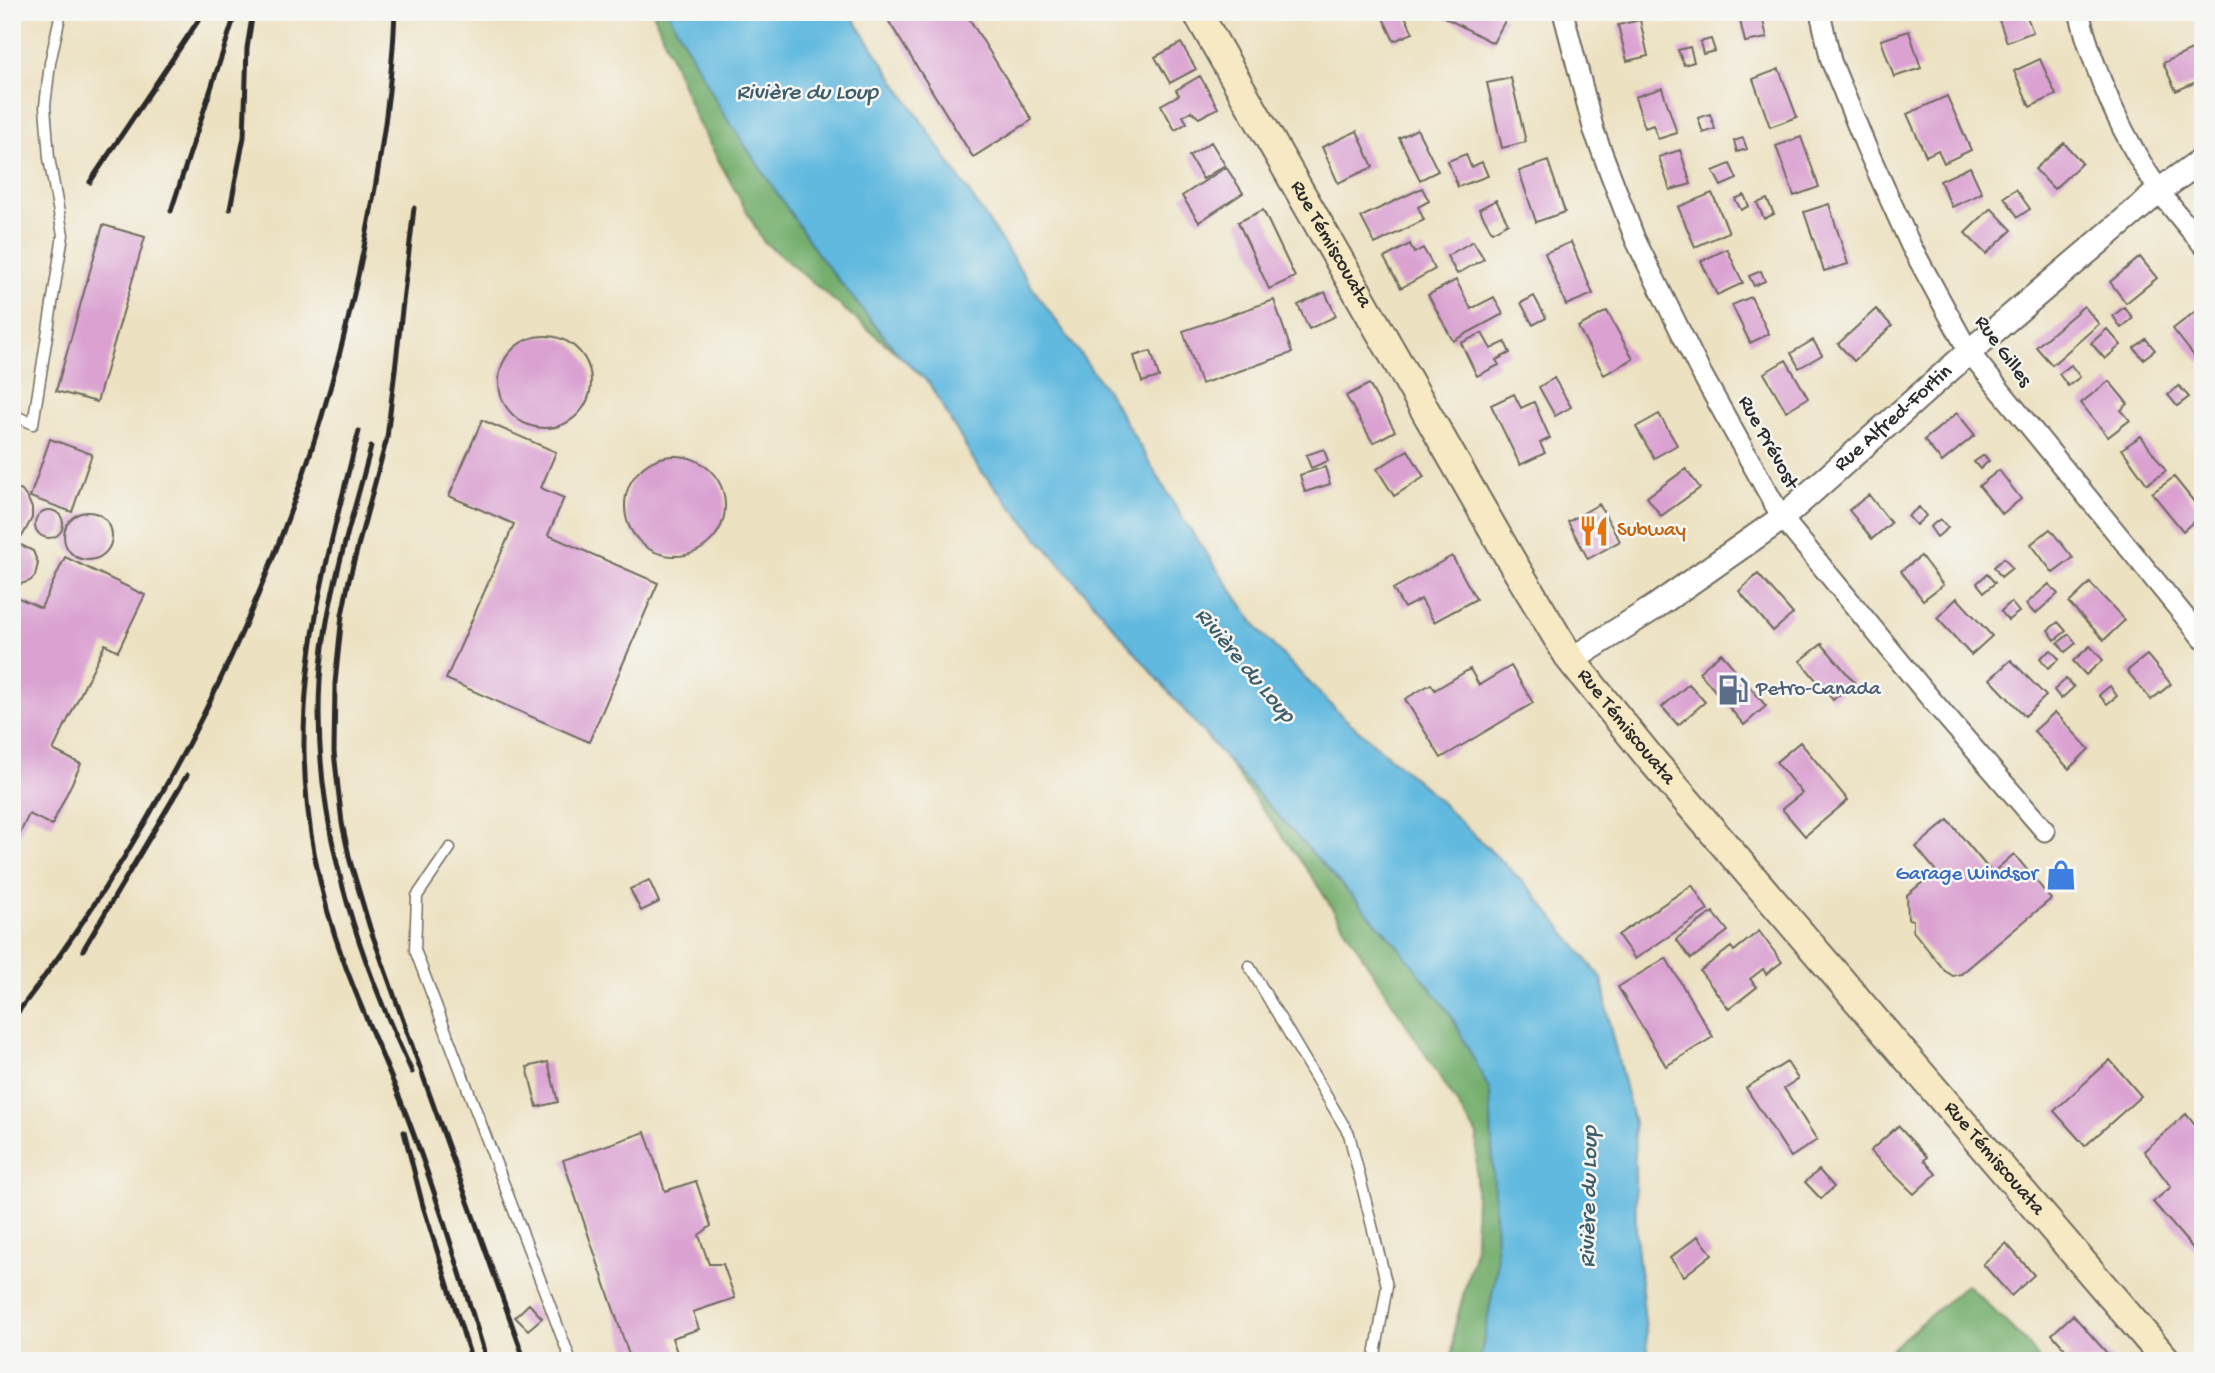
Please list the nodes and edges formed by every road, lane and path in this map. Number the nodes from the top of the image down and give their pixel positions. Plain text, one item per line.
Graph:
1 (61, 12) edge
2 (1197, 12) edge
3 (1563, 12) edge
4 (1820, 12) edge
5 (2079, 12) edge
6 (2203, 159) edge
7 (2159, 191) junction
8 (2203, 245) edge
9 (1969, 352) junction
10 (12, 414) edge
11 (1782, 518) junction
12 (2203, 639) edge
13 (1571, 660) junction
14 (2045, 831) dead end
15 (450, 848) dead end
16 (1249, 967) dead end
17 (571, 1361) edge
18 (1374, 1361) edge
19 (2167, 1361) edge

1 - 10 lane
2 - 13 main road, Rue Témiscouata
3 - 11 street, Rue Prévost
4 - 9 street, Rue Gilles
5 - 7 street
6 - 7 street, Rue Alfred-Fortin
7 - 8 street
7 - 9 street, Rue Alfred-Fortin
9 - 11 street, Rue Alfred-Fortin
9 - 12 street, Rue Gilles
11 - 13 street, Rue Alfred-Fortin
11 - 14 street, Rue Prévost
13 - 19 main road, Rue Témiscouata
15 - 17 lane
16 - 18 lane

